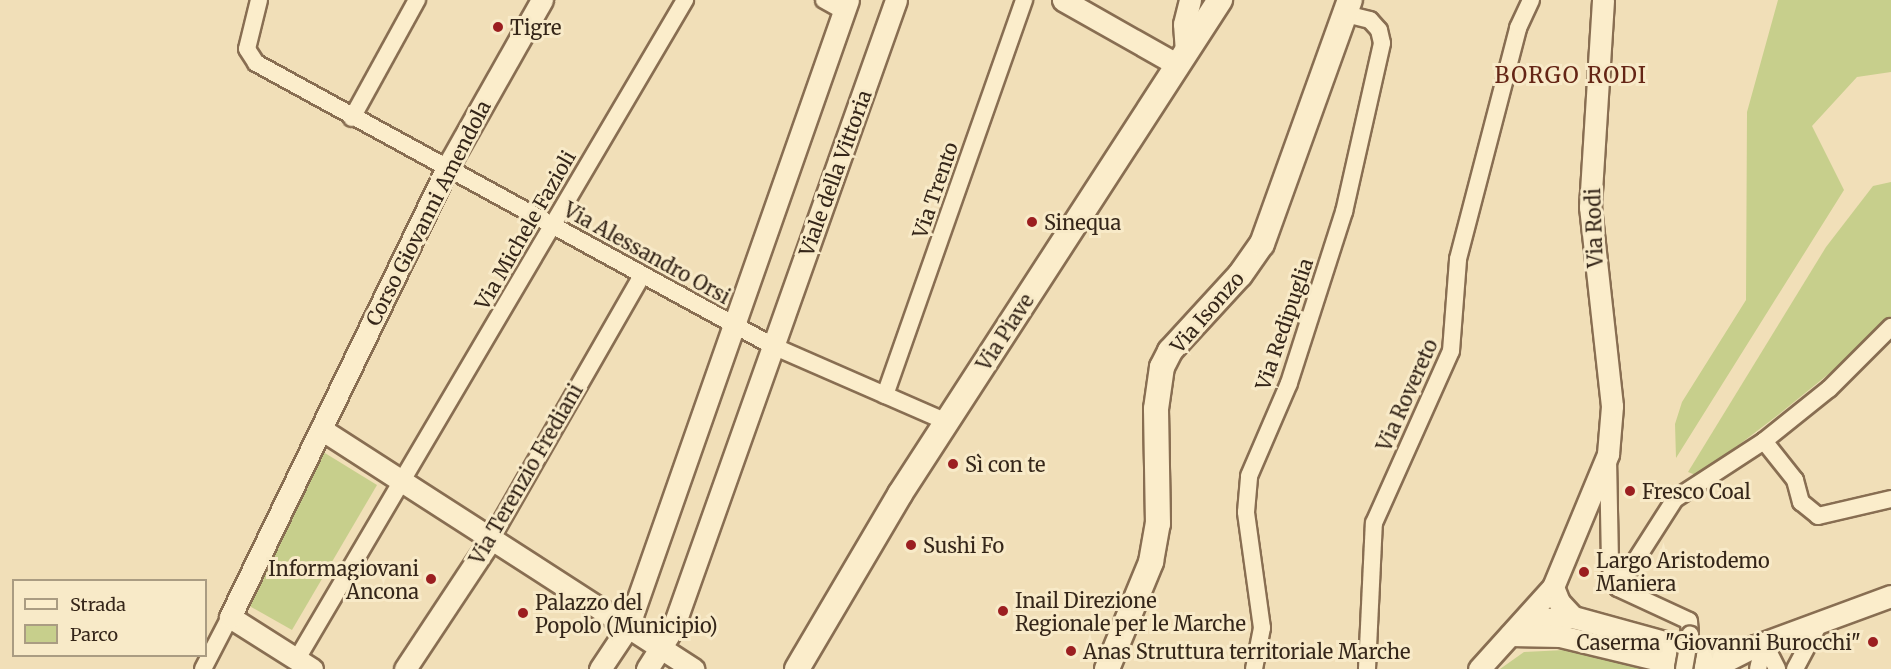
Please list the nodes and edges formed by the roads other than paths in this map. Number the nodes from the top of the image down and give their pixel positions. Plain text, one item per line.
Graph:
1 (259, 0) edge
2 (417, 0) edge
3 (542, 0) edge
4 (685, 0) edge
5 (824, 0) edge
6 (897, 0) edge
7 (1024, 0) edge
8 (1063, 0) edge
9 (1190, 0) edge
10 (1220, 0) edge
11 (1531, 0) edge
12 (1603, 0) edge
13 (846, 6) edge
14 (1348, 7) edge
15 (1182, 58) junction
16 (352, 118) junction
17 (448, 166) junction
18 (552, 225) junction
19 (642, 275) junction
20 (734, 324) junction
21 (1891, 327) edge
22 (773, 346) junction
23 (885, 395) junction
24 (947, 422) junction
25 (321, 429) junction
26 (1764, 441) junction
27 (1608, 454) junction
28 (402, 482) junction
29 (1891, 499) edge
30 (491, 539) junction
31 (1553, 587) junction
32 (1618, 588) junction
33 (1891, 596) edge
34 (230, 617) junction
35 (1573, 617) junction
36 (1820, 622) junction
37 (628, 627) junction
38 (1510, 635) junction
39 (1754, 647) junction
40 (661, 648) junction
41 (304, 664) edge
42 (202, 669) edge
43 (405, 669) edge
44 (600, 669) edge
45 (647, 669) edge
46 (693, 669) edge
47 (797, 669) edge
48 (1107, 669) edge
49 (1254, 669) edge
50 (1367, 669) edge
51 (1479, 669) edge
52 (1684, 669) edge
53 (1714, 669) edge
54 (1758, 669) edge
55 (1777, 669) edge
56 (1795, 669) edge

1 - 16 street, Via Alessandro Orsi
2 - 16 street
3 - 17 street, Corso Giovanni Amendola
4 - 18 street, Via Michele Fazioli
5 - 13 street
6 - 22 street, Viale della Vittoria
7 - 23 street, Via Trento
8 - 15 street
9 - 15 street
10 - 15 main road, Via Piave
11 - 50 street, Via Rovereto
12 - 27 street, Via Rodi
13 - 20 street
14 - 48 main road, Via Isonzo
14 - 49 street, Via Redipuglia
15 - 24 main road, Via Piave
16 - 17 street, Via Alessandro Orsi
17 - 18 street, Via Alessandro Orsi
17 - 25 street, Corso Giovanni Amendola
18 - 19 street, Via Alessandro Orsi
18 - 28 street, Via Michele Fazioli
19 - 20 street, Via Alessandro Orsi
19 - 30 street, Via Terenzio Frediani
20 - 22 street
20 - 37 street
21 - 26 street
22 - 23 street
22 - 40 street, Viale della Vittoria
23 - 24 street
24 - 47 main road, Via Piave
25 - 28 street
25 - 34 street, Corso Giovanni Amendola
26 - 29 street
26 - 32 street
27 - 31 street, Via Rodi
27 - 32 street, Via Rodi
28 - 30 street
28 - 41 street, Via Michele Fazioli
30 - 37 street
30 - 43 street, Via Terenzio Frediani
31 - 35 street
31 - 38 street, Via Rodi
32 - 52 street, bridge
33 - 36 street
34 - 41 street
34 - 42 street
35 - 38 street
35 - 39 street
36 - 39 street
36 - 56 street
37 - 40 street
37 - 44 street
38 - 51 street, Via Rodi
38 - 53 street
39 - 53 street
39 - 54 street
39 - 55 street
40 - 45 street, Viale della Vittoria
40 - 46 street

